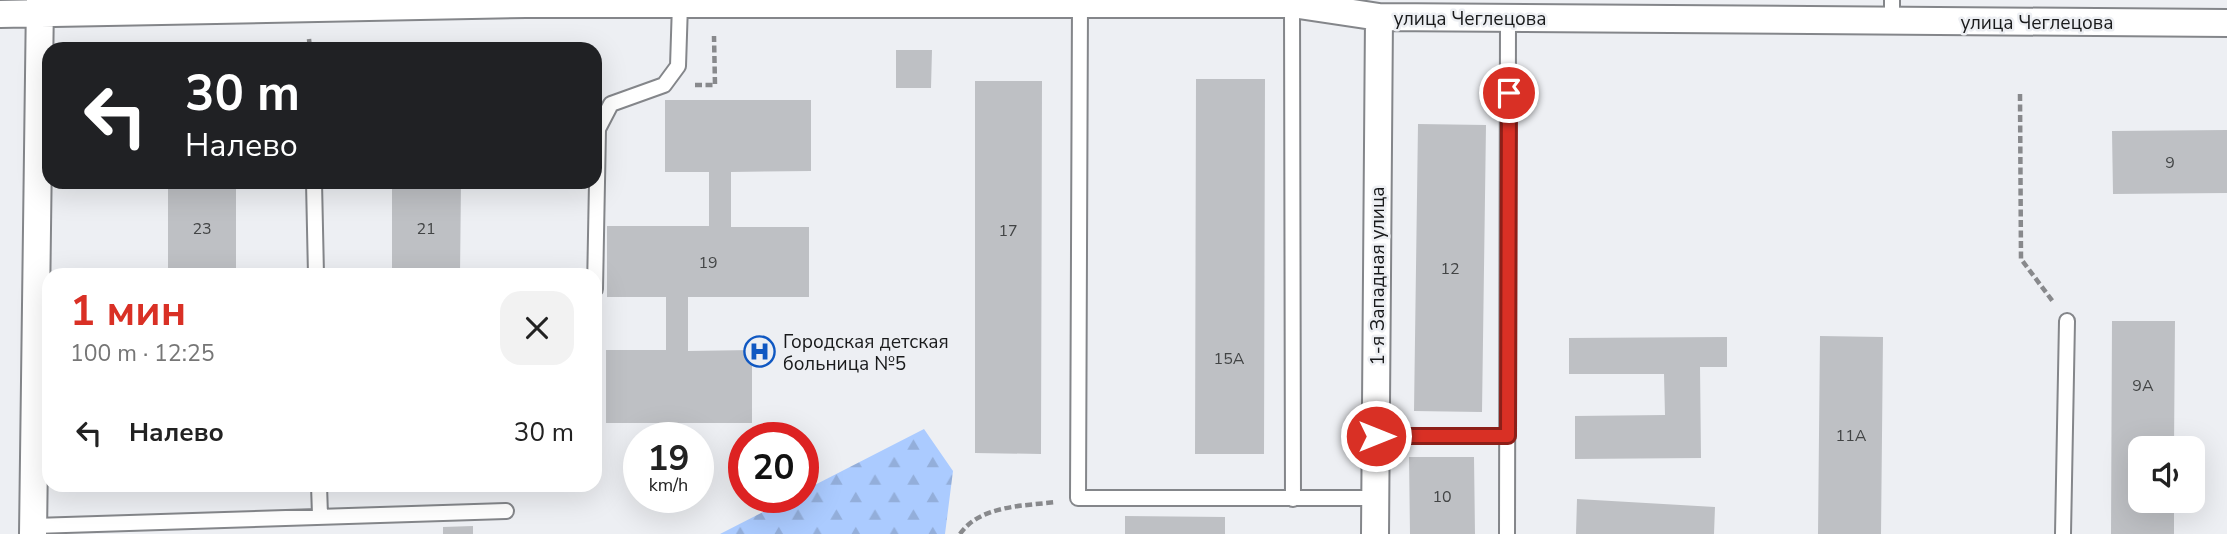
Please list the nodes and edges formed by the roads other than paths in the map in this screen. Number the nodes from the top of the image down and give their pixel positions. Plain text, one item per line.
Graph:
1 (526, 2) edge
2 (897, 2) edge
3 (1123, 2) edge
4 (680, 4) junction
5 (1080, 4) junction
6 (1292, 4) junction
7 (221, 5) edge
8 (39, 7) edge
9 (1379, 9) edge
10 (1892, 10) edge
11 (0, 14) edge
12 (1508, 18) junction
13 (2227, 23) edge
14 (602, 121) edge
15 (314, 189) edge
16 (597, 189) edge
17 (316, 268) edge
18 (595, 268) edge
19 (2067, 321) road end
20 (1376, 436) junction
21 (1508, 436) junction
22 (319, 492) edge
23 (1375, 498) junction
24 (1293, 499) junction
25 (506, 511) dead end
26 (320, 515) junction
27 (264, 518) junction
28 (34, 530) edge
29 (264, 534) edge
30 (1375, 534) edge
31 (1507, 534) edge
32 (2063, 534) edge

1 - 4 street, улица Чеглецова
1 - 7 street, улица Чеглецова
2 - 4 street, улица Чеглецова
2 - 5 street, улица Чеглецова
3 - 5 street, улица Чеглецова
3 - 6 street, улица Чеглецова
4 - 14 lane
5 - 24 lane
6 - 9 street, улица Чеглецова
6 - 24 lane
7 - 8 street, улица Чеглецова
8 - 11 street, улица Чеглецова
8 - 28 street
9 - 12 street, улица Чеглецова
9 - 20 street, 1-я Западная улица
10 - 12 street, улица Чеглецова
10 - 13 street, улица Чеглецова
12 - 21 lane
15 - 17 lane
16 - 18 lane
19 - 32 lane
20 - 21 lane
20 - 23 street, 1-я Западная улица
21 - 31 lane
22 - 26 lane
23 - 24 lane
23 - 30 street, 1-я Западная улица
25 - 26 lane
26 - 27 lane
27 - 28 lane
27 - 29 lane

